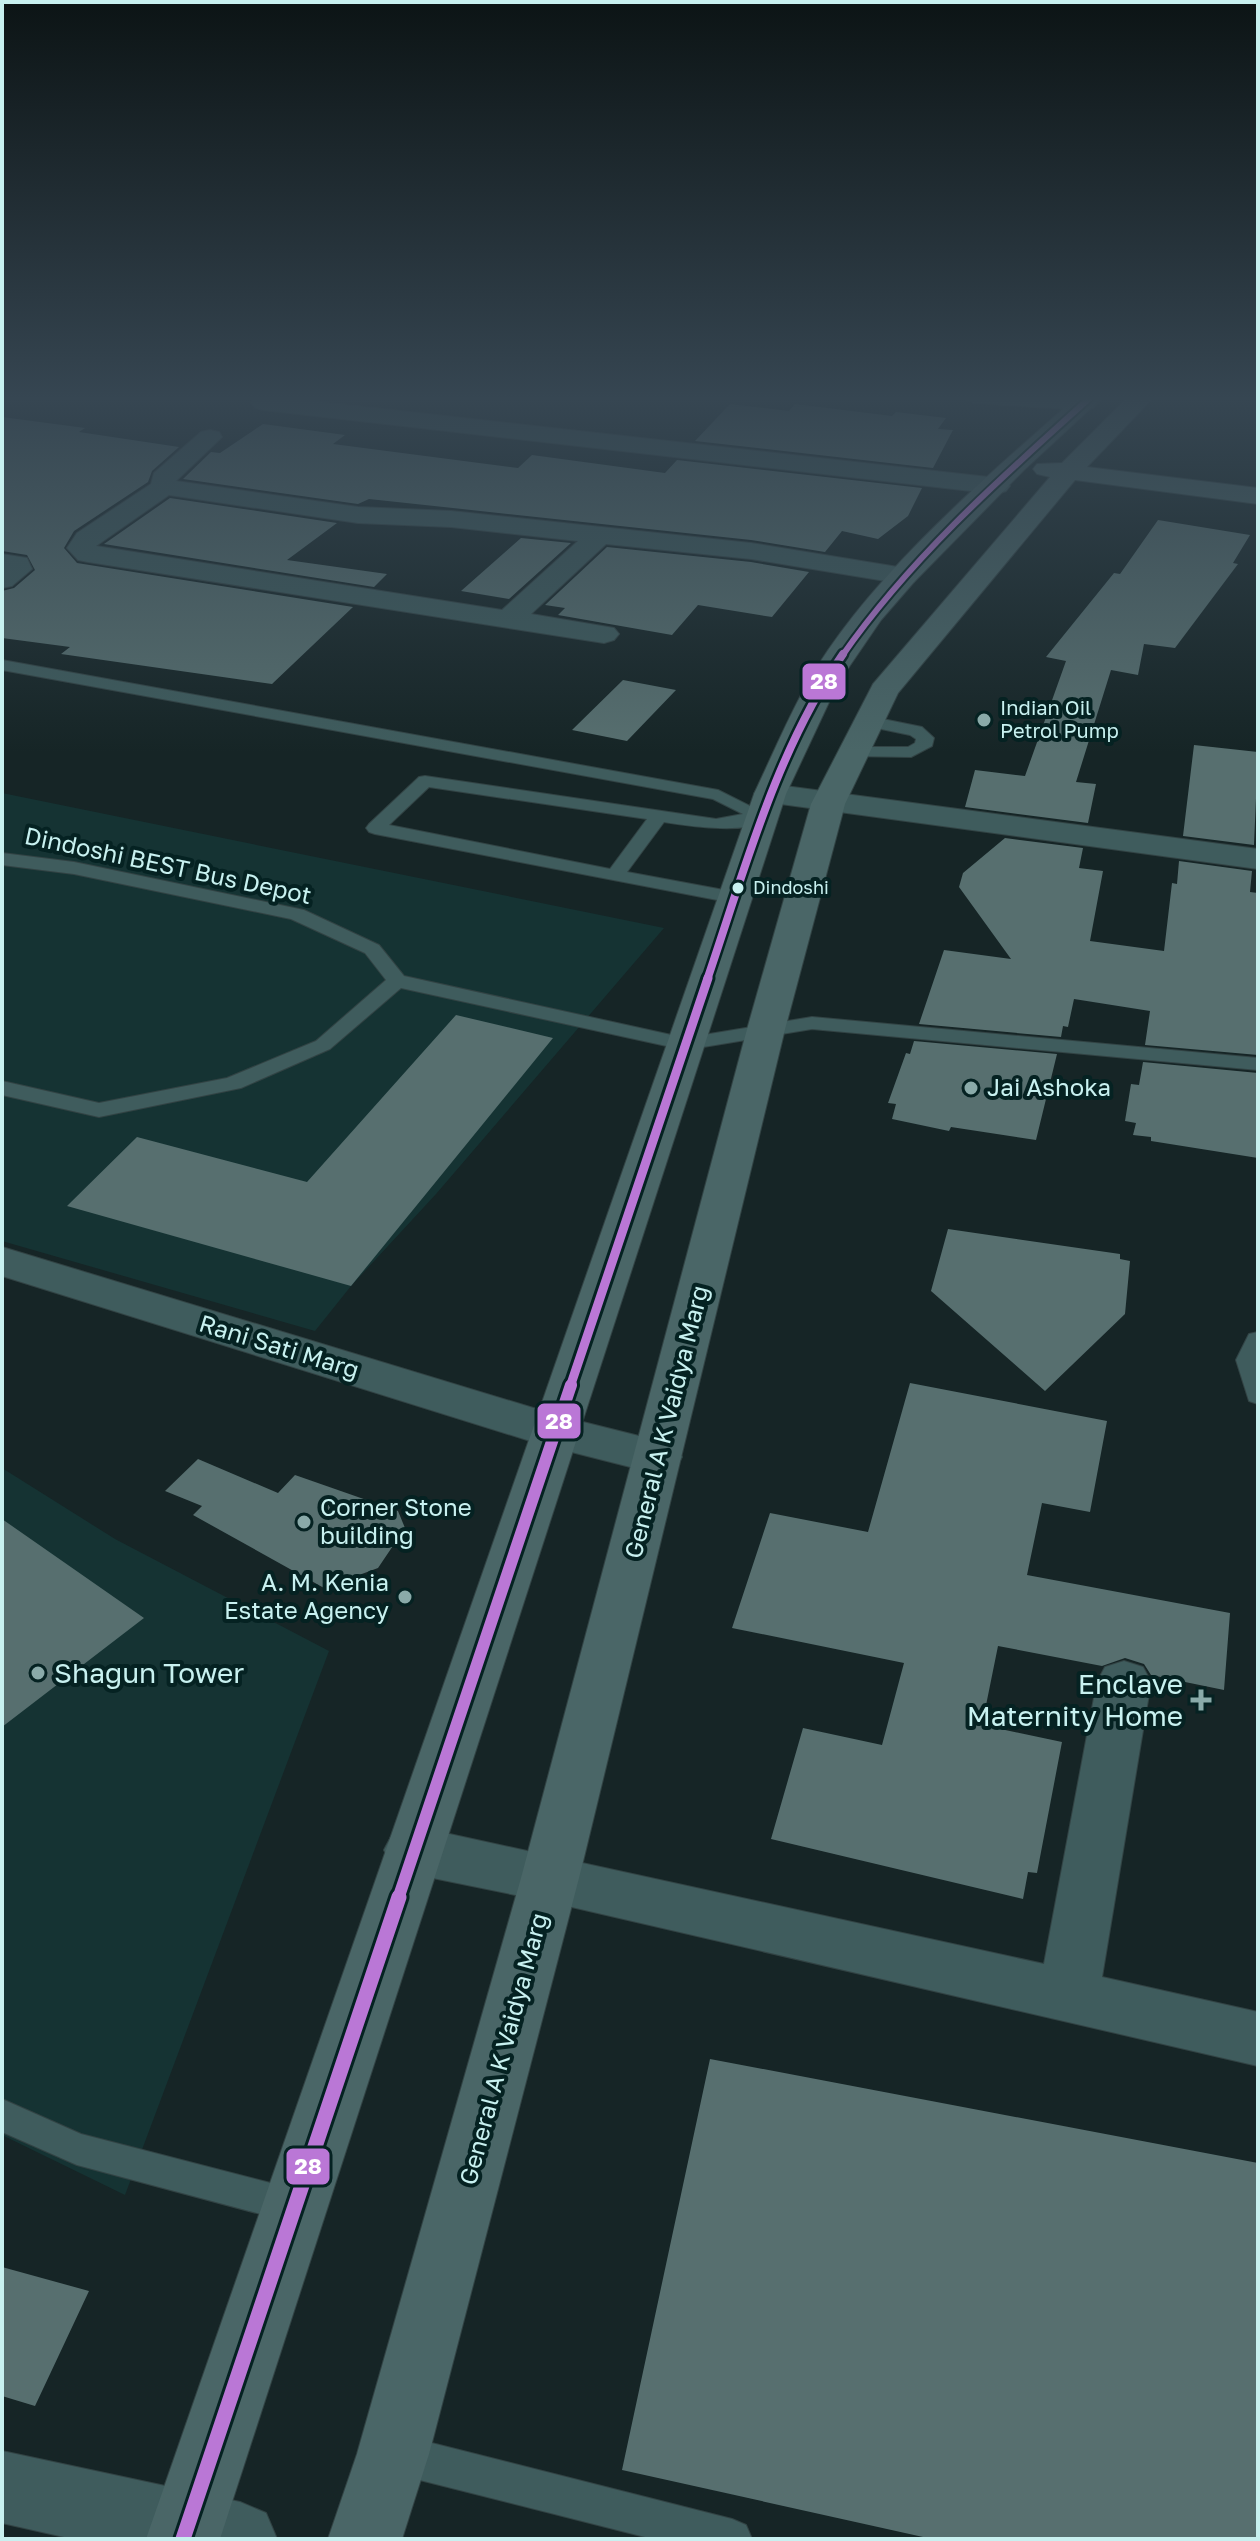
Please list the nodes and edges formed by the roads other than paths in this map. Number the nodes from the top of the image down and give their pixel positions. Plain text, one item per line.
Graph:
1 (123, 515) edge
2 (355, 515) edge
3 (967, 515) edge
4 (1032, 515) edge
5 (601, 534) junction
6 (2, 562) edge
7 (904, 576) junction
8 (2, 580) edge
9 (508, 620) junction
10 (604, 634) dead end
11 (2, 665) edge
12 (868, 721) junction
13 (853, 752) junction
14 (828, 804) junction
15 (766, 805) junction
16 (658, 817) junction
17 (2, 859) edge
18 (1258, 859) edge
19 (615, 876) junction
20 (733, 897) junction
21 (397, 981) junction
22 (765, 1033) junction
23 (685, 1044) junction
24 (1258, 1064) edge
25 (2, 1088) edge
26 (2, 1261) edge
27 (1258, 1340) edge
28 (1258, 1395) edge
29 (557, 1432) junction
30 (658, 1457) junction
31 (1124, 1682) dead end
32 (413, 1850) junction
33 (550, 1878) junction
34 (1068, 1996) junction
35 (1258, 2039) edge
36 (2, 2115) edge
37 (294, 2206) junction
38 (393, 2454) junction
39 (2, 2487) edge
40 (204, 2535) edge
41 (365, 2539) edge
42 (732, 2539) edge

1 - 9 street
2 - 5 street
3 - 7 main road
4 - 12 main road, General A K Vaidya Marg
5 - 7 street
5 - 9 street
6 - 8 street
7 - 15 main road
9 - 10 street
11 - 15 lane
12 - 13 main road, General A K Vaidya Marg
12 - 13 lane
13 - 14 main road, General A K Vaidya Marg
14 - 15 street
14 - 18 street
14 - 22 main road, General A K Vaidya Marg
15 - 16 lane
15 - 20 main road
16 - 19 lane
16 - 19 lane
17 - 21 lane, Dindoshi BEST Bus Depot
19 - 20 lane
20 - 23 main road
21 - 23 lane
21 - 25 lane
22 - 23 lane
22 - 24 lane
22 - 30 main road, General A K Vaidya Marg
23 - 29 main road
26 - 29 street, Rani Sati Marg
27 - 28 lane
29 - 30 street, Rani Sati Marg
29 - 32 main road
30 - 33 main road, General A K Vaidya Marg
31 - 34 street
32 - 33 street
32 - 37 main road
33 - 34 street
33 - 38 main road, General A K Vaidya Marg
34 - 35 street
36 - 37 lane
37 - 40 main road
38 - 41 main road, General A K Vaidya Marg
38 - 42 lane
39 - 40 street

